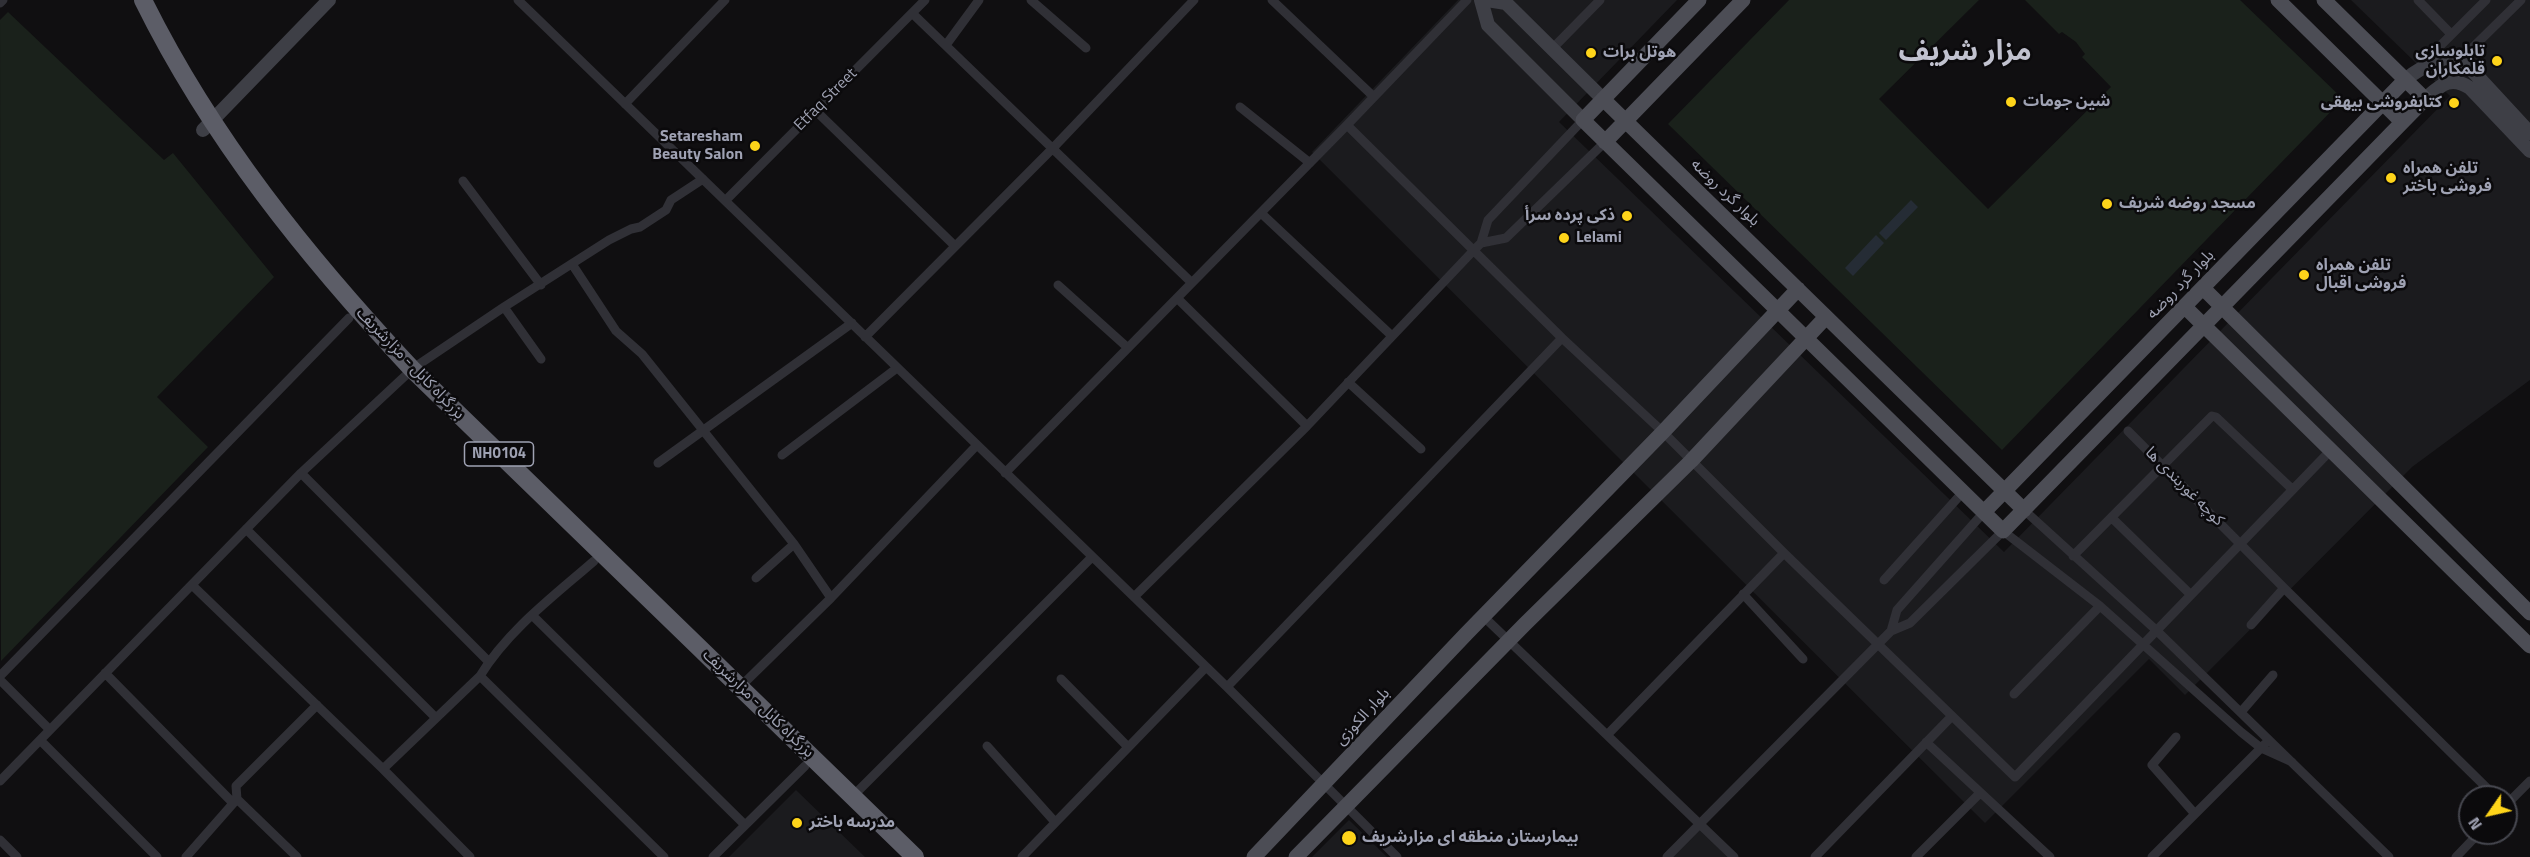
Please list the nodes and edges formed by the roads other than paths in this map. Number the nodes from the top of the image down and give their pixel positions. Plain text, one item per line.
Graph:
1 (130, 0) edge
2 (143, 0) edge
3 (327, 0) edge
4 (518, 0) edge
5 (535, 0) edge
6 (925, 0) edge
7 (979, 0) edge
8 (1031, 0) edge
9 (1194, 0) edge
10 (1272, 0) edge
11 (1467, 0) edge
12 (1481, 0) edge
13 (1487, 0) edge
14 (1600, 0) edge
15 (1699, 0) edge
16 (1743, 0) edge
17 (2277, 0) edge
18 (2324, 0) edge
19 (2418, 0) edge
20 (2486, 0) edge
21 (2521, 0) edge
22 (2527, 0) edge
23 (718, 2) edge
24 (2530, 3) edge
25 (527, 8) junction
26 (912, 13) junction
27 (2451, 34) junction
28 (946, 45) junction
29 (1086, 48) dead end
30 (1552, 49) junction
31 (2440, 60) junction
32 (2458, 62) junction
33 (2406, 80) junction
34 (2458, 82) junction
35 (2443, 84) junction
36 (1374, 97) junction
37 (1603, 99) junction
38 (2425, 99) junction
39 (2383, 103) junction
40 (625, 104) junction
41 (1240, 107) dead end
42 (815, 111) junction
43 (1583, 120) junction
44 (1625, 121) junction
45 (2402, 122) junction
46 (208, 125) junction
47 (1347, 126) junction
48 (2530, 133) edge
49 (1605, 142) junction
50 (1053, 148) junction
51 (2530, 152) edge
52 (1310, 163) junction
53 (703, 179) junction
54 (464, 181) dead end
55 (726, 200) junction
56 (1261, 213) junction
57 (955, 246) junction
58 (1478, 247) junction
59 (572, 264) junction
60 (1192, 283) junction
61 (541, 285) junction
62 (1058, 285) dead end
63 (2203, 288) junction
64 (1798, 290) junction
65 (1177, 298) junction
66 (504, 307) junction
67 (2185, 307) junction
68 (2221, 307) junction
69 (1778, 311) junction
70 (1826, 317) junction
71 (349, 318) junction
72 (852, 323) junction
73 (2204, 325) junction
74 (1392, 336) junction
75 (865, 337) junction
76 (1562, 338) junction
77 (1806, 338) junction
78 (1128, 348) junction
79 (541, 359) dead end
80 (897, 368) junction
81 (409, 372) junction
82 (1348, 382) junction
83 (1307, 426) junction
84 (703, 431) junction
85 (2128, 431) dead end
86 (1663, 432) junction
87 (977, 445) junction
88 (1421, 449) dead end
89 (2331, 450) junction
90 (782, 455) dead end
91 (1691, 460) junction
92 (658, 463) dead end
93 (2163, 466) junction
94 (301, 473) junction
95 (1005, 473) junction
96 (2292, 489) junction
97 (1964, 492) junction
98 (2005, 492) junction
99 (2024, 510) junction
100 (1984, 513) junction
101 (2112, 518) junction
102 (246, 529) junction
103 (2003, 531) junction
104 (794, 544) junction
105 (2239, 544) junction
106 (1784, 553) junction
107 (2073, 556) junction
108 (1092, 557) junction
109 (594, 561) junction
110 (756, 578) dead end
111 (1884, 580) dead end
112 (192, 585) junction
113 (2284, 588) junction
114 (1743, 594) junction
115 (2190, 594) junction
116 (1134, 597) junction
117 (831, 598) junction
118 (2100, 606) junction
119 (2530, 613) edge
120 (532, 615) junction
121 (1484, 616) junction
122 (2251, 625) dead end
123 (2156, 630) junction
124 (1891, 631) junction
125 (1510, 641) junction
126 (2143, 643) junction
127 (1878, 644) junction
128 (2530, 646) edge
129 (1803, 659) dead end
130 (489, 662) junction
131 (1206, 667) junction
132 (105, 673) junction
133 (2273, 675) dead end
134 (480, 676) junction
135 (0, 678) edge
136 (1061, 679) dead end
137 (740, 687) junction
138 (1227, 687) junction
139 (2014, 694) dead end
140 (317, 705) junction
141 (2241, 712) junction
142 (1952, 716) junction
143 (436, 718) junction
144 (50, 730) junction
145 (1608, 734) junction
146 (2176, 736) dead end
147 (40, 740) junction
148 (2269, 740) junction
149 (1926, 742) junction
150 (987, 746) dead end
151 (1128, 747) junction
152 (2261, 748) junction
153 (2292, 762) junction
154 (805, 766) junction
155 (383, 769) junction
156 (0, 781) edge
157 (2530, 781) edge
158 (1324, 785) junction
159 (2484, 785) edge
160 (1980, 793) junction
161 (2518, 793) edge
162 (853, 796) junction
163 (235, 801) junction
164 (1345, 807) junction
165 (2195, 814) junction
166 (1055, 822) junction
167 (1700, 823) junction
168 (745, 825) junction
169 (0, 840) edge
170 (2468, 845) edge
171 (17, 857) edge
172 (158, 857) edge
173 (186, 857) edge
174 (297, 857) edge
175 (470, 857) edge
176 (664, 857) edge
177 (713, 857) edge
178 (898, 857) edge
179 (915, 857) edge
180 (1022, 857) edge
181 (1254, 857) edge
182 (1296, 857) edge
183 (1397, 857) edge
184 (1667, 857) edge
185 (1734, 857) edge
186 (1815, 857) edge
187 (1916, 857) edge
188 (2050, 857) edge
189 (2152, 857) edge
190 (2389, 857) edge
191 (2456, 857) edge

1 - 46 highway, بزرگراه کابل - مزارشریف / NH0104
2 - 46 highway, بزرگراه کابل - مزارشریف / NH0104
3 - 46 street
4 - 25 street
5 - 25 street
6 - 26 street, Etfaq Street
7 - 28 street
8 - 29 street
9 - 50 street
10 - 36 street
11 - 36 street
12 - 43 street
13 - 30 street
14 - 30 street
15 - 37 main road
16 - 44 main road
17 - 39 main road
18 - 33 main road
19 - 27 street
20 - 27 street
21 - 32 street
22 - 24 street
23 - 40 street
25 - 40 street
26 - 28 street
26 - 42 street, Etfaq Street
27 - 31 street
28 - 50 street
30 - 37 street
31 - 32 street
31 - 33 street
31 - 35 street
32 - 34 street
32 - 48 street
33 - 38 main road
33 - 39 main road, بلوار گرد روضه
34 - 35 street
34 - 51 street
35 - 38 street
36 - 47 street
37 - 43 main road
37 - 44 main road, بلوار گرد روضه
38 - 45 main road
39 - 45 main road
39 - 63 main road, بلوار گرد روضه
40 - 53 street
41 - 52 street
42 - 55 street, Etfaq Street
42 - 57 street
43 - 49 main road
43 - 58 street
44 - 49 main road
44 - 64 main road, بلوار گرد روضه
45 - 68 main road
46 - 71 highway, بزرگراه کابل - مزارشریف / NH0104
46 - 81 highway, بزرگراه کابل - مزارشریف / NH0104
47 - 52 street
47 - 58 street
49 - 58 street
49 - 69 main road
50 - 57 street
50 - 60 street
52 - 56 street
53 - 55 street
53 - 59 street
54 - 61 street
55 - 72 street
56 - 60 street
56 - 74 street
57 - 75 street
58 - 74 street
58 - 76 street
59 - 61 street
59 - 84 street
60 - 65 street
61 - 66 street
62 - 78 street
63 - 67 main road, بلوار گرد روضه
63 - 68 main road
64 - 69 main road, بلوار الکوزی
64 - 70 main road, بلوار گرد روضه
65 - 78 street
65 - 83 street
66 - 79 street
66 - 81 street
67 - 73 main road
67 - 98 main road, بلوار گرد روضه
68 - 73 main road
68 - 119 main road
69 - 77 main road
69 - 86 main road, بلوار الکوزی
70 - 77 main road
70 - 98 main road, بلوار گرد روضه
71 - 81 highway, بزرگراه کابل - مزارشریف / NH0104
71 - 135 street
72 - 75 street
72 - 84 street
73 - 89 main road
73 - 99 main road
74 - 82 street
75 - 80 street
76 - 86 street
76 - 138 street
77 - 91 main road
77 - 97 main road
78 - 95 street
80 - 87 street
80 - 90 street
81 - 94 street
81 - 109 highway, بزرگراه کابل - مزارشریف / NH0104
81 - 137 highway, بزرگراه کابل - مزارشریف / NH0104
82 - 83 street
82 - 88 street
83 - 116 street
84 - 92 street
84 - 104 street
85 - 93 street, کوچه غوربندی ها
86 - 91 street
86 - 121 main road, بلوار الکوزی
87 - 95 street
87 - 117 street
89 - 96 street
89 - 128 main road
91 - 106 street
91 - 125 main road
93 - 96 street
93 - 101 street
93 - 105 street, کوچه غوربندی ها
94 - 102 street
94 - 130 street
95 - 108 street
96 - 105 street
97 - 100 main road
97 - 111 street
98 - 99 main road, بلوار گرد روضه
98 - 100 main road, بلوار گرد روضه
99 - 103 main road
99 - 107 street
100 - 103 main road
100 - 124 street
101 - 107 street
101 - 115 street
102 - 112 street
102 - 143 street
103 - 118 street
103 - 124 street
104 - 110 street
104 - 117 street
105 - 113 street, کوچه غوربندی ها
105 - 115 street
106 - 114 street
106 - 127 street
107 - 123 street
108 - 116 street
108 - 162 street
109 - 120 street
109 - 154 highway, بزرگراه کابل - مزارشریف / NH0104
112 - 132 street
112 - 140 street
113 - 122 street
113 - 159 street, کوچه غوربندی ها
114 - 129 street
114 - 145 street
115 - 123 street
116 - 131 street
117 - 137 street
118 - 126 street
118 - 139 street
120 - 130 street
120 - 168 street
121 - 125 street
121 - 158 main road, بلوار الکوزی
123 - 126 street
123 - 141 street
124 - 127 street
125 - 145 street
125 - 164 main road
126 - 142 street
126 - 152 street
127 - 142 street
127 - 167 street
130 - 134 street
131 - 138 street
131 - 151 street
132 - 144 street
132 - 163 street
133 - 141 street
134 - 143 street
134 - 176 street
135 - 144 street
136 - 151 street
137 - 162 highway, بزرگراه کابل - مزارشریف / NH0104
138 - 158 street
140 - 155 street
140 - 163 street
141 - 148 street
142 - 149 street
143 - 155 street
144 - 147 street
145 - 167 street
146 - 165 street
147 - 156 street
147 - 172 street
148 - 152 street
148 - 153 street
149 - 160 street
149 - 186 street
150 - 166 street
151 - 166 street
152 - 153 street
152 - 165 street
153 - 190 street
154 - 168 street
154 - 178 highway, بزرگراه کابل - مزارشریف / NH0104
155 - 175 street
157 - 161 street
158 - 164 street
158 - 181 main road, بلوار الکوزی
160 - 187 street
160 - 188 street
162 - 179 highway, بزرگراه کابل - مزارشریف / NH0104
163 - 173 street
163 - 174 street
164 - 182 main road
164 - 183 street
165 - 189 street
166 - 180 street
167 - 184 street
167 - 185 street
168 - 177 street
169 - 171 street
170 - 191 street

